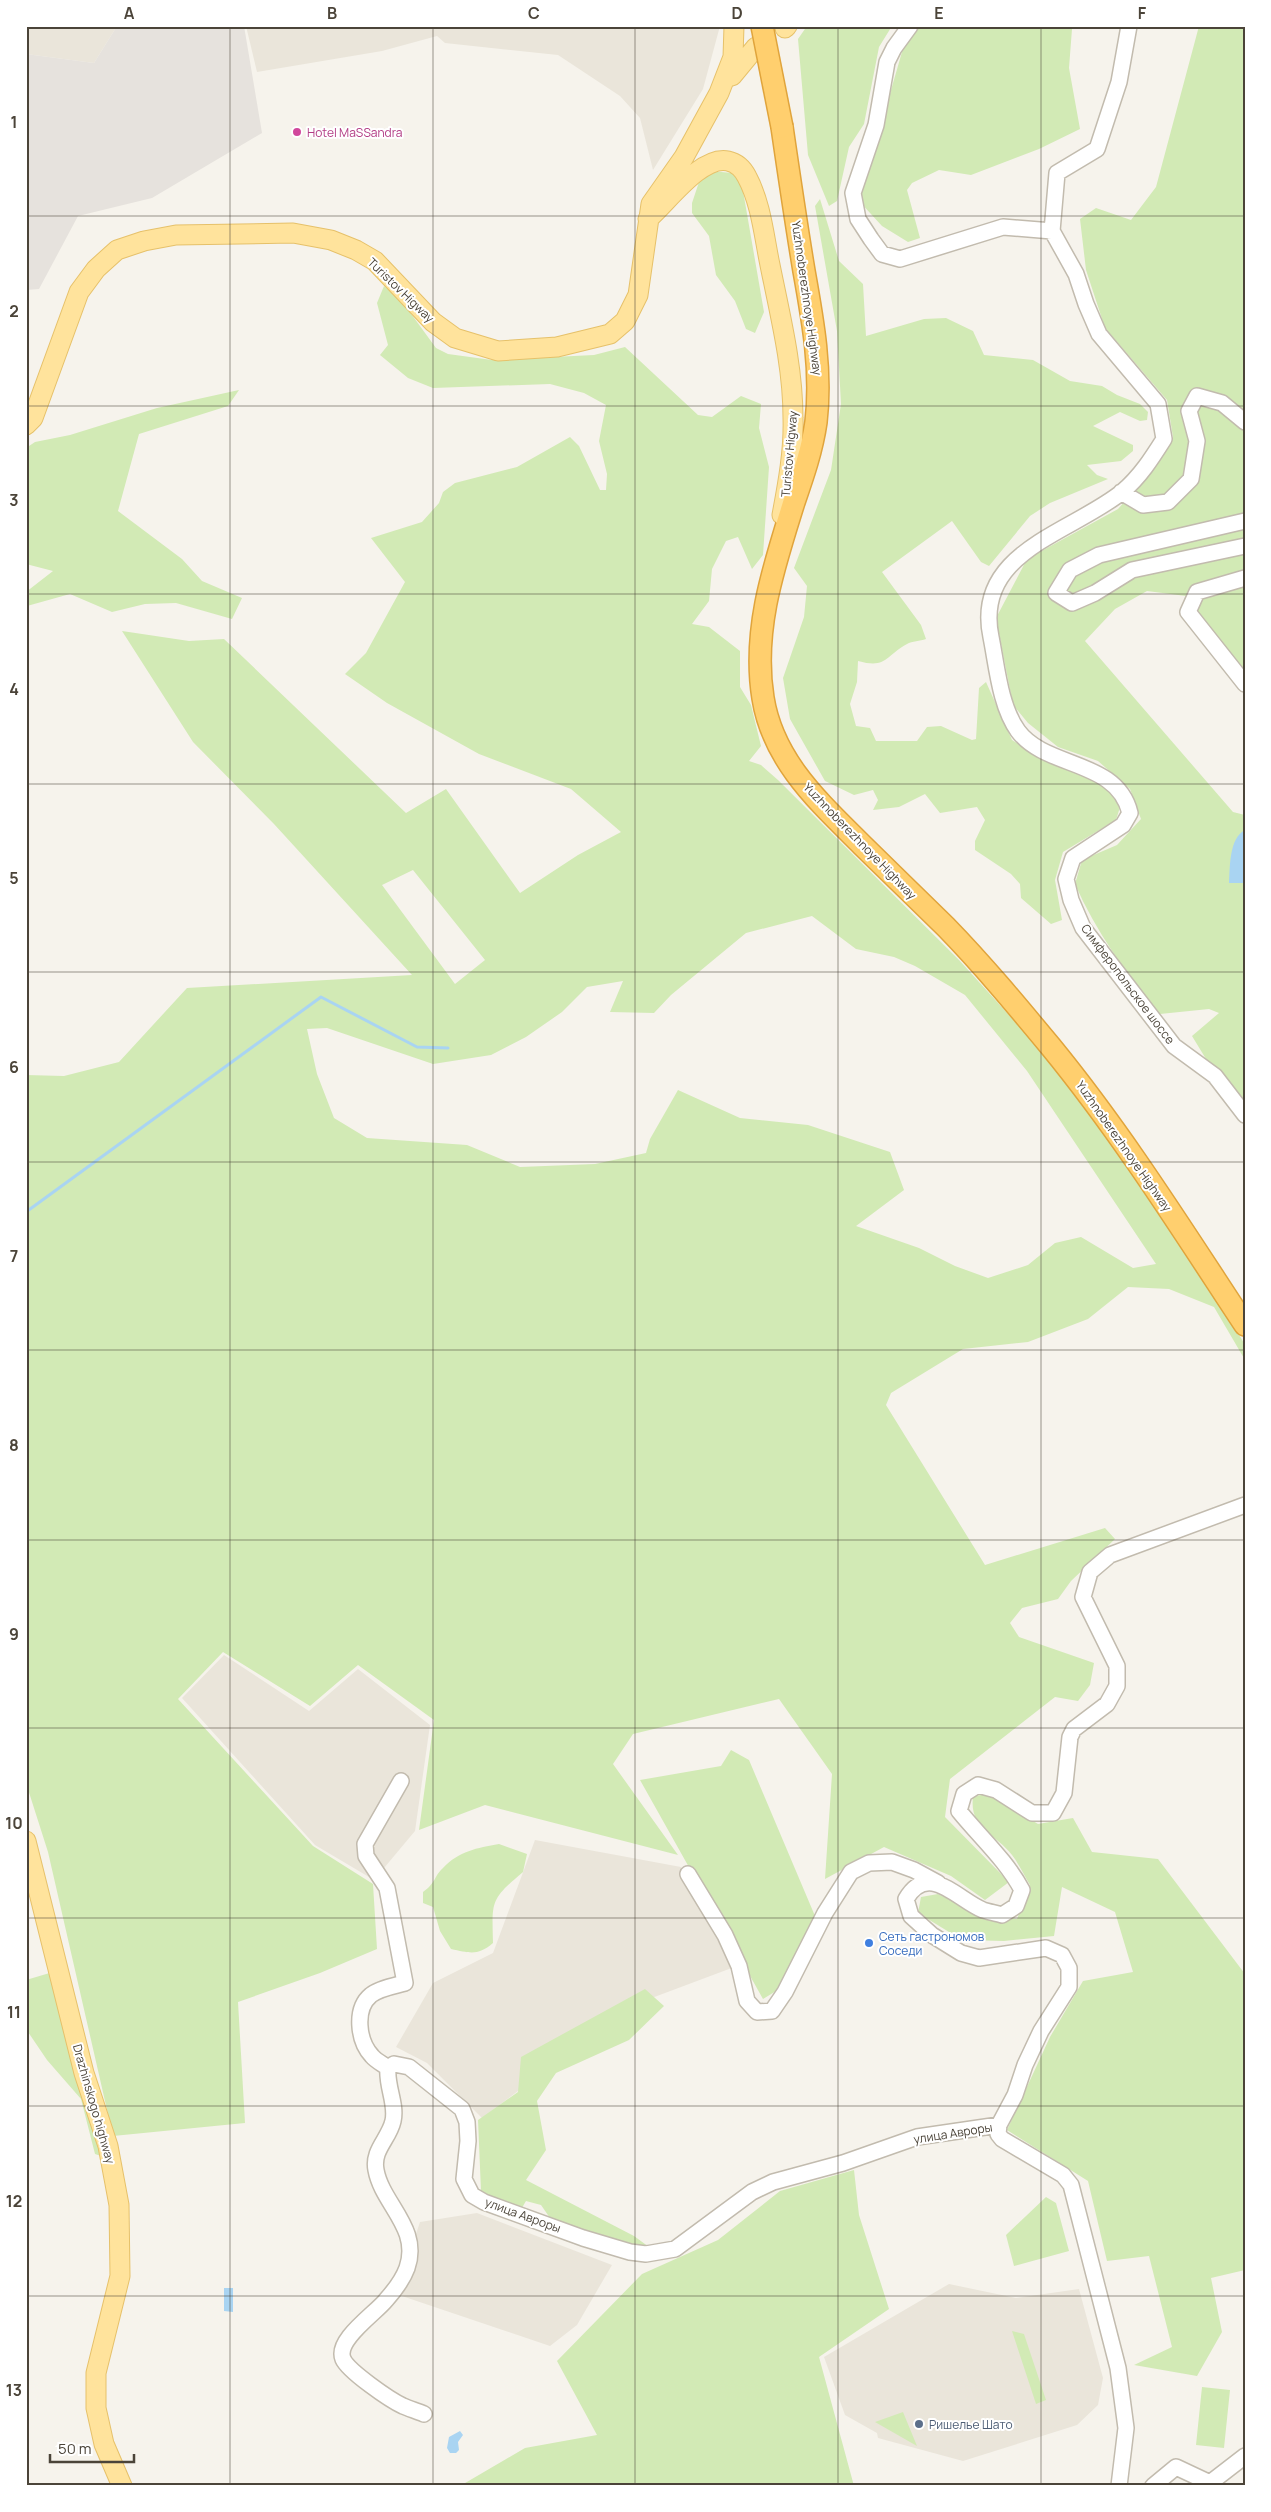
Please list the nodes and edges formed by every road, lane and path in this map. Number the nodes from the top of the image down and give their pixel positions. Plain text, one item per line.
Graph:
1 (734, 26) edge
2 (742, 26) edge
3 (910, 26) edge
4 (1129, 26) edge
5 (772, 32) edge
6 (720, 93) junction
7 (786, 127) junction
8 (647, 220) junction
9 (1052, 231) junction
10 (1245, 422) edge
11 (26, 425) edge
12 (1121, 492) junction
13 (1245, 521) edge
14 (1245, 546) edge
15 (774, 566) junction
16 (1245, 578) edge
17 (1245, 684) edge
18 (1245, 1115) edge
19 (1245, 1309) edge
20 (1245, 1325) edge
21 (1245, 1505) edge
22 (402, 1782) dead end
23 (26, 1841) edge
24 (688, 1874) dead end
25 (940, 1884) junction
26 (388, 2068) junction
27 (999, 2125) junction
28 (424, 2414) dead end
29 (1245, 2456) edge
30 (122, 2486) edge
31 (1119, 2486) edge
32 (1153, 2486) edge

1 - 6 main road, Turistov Higway
2 - 5 main road
3 - 9 street
4 - 9 street
5 - 6 main road, Turistov Higway
5 - 7 highway, Yuzhnoberezhnoye Highway
6 - 8 main road, Turistov Higway
7 - 15 highway, Yuzhnoberezhnoye Highway
7 - 19 highway, Yuzhnoberezhnoye Highway
8 - 11 main road, Turistov Higway
8 - 15 main road, Turistov Higway
9 - 12 street, Симферопольское шоссе
10 - 12 street
12 - 18 street, Симферопольское шоссе
13 - 14 street
15 - 20 highway, Yuzhnoberezhnoye Highway
16 - 17 street
21 - 25 street
22 - 26 street
23 - 30 main road, Drazhinskogo highway
24 - 25 street
25 - 27 street
26 - 27 street, улица Авроры
26 - 28 street
27 - 31 street
29 - 32 street

